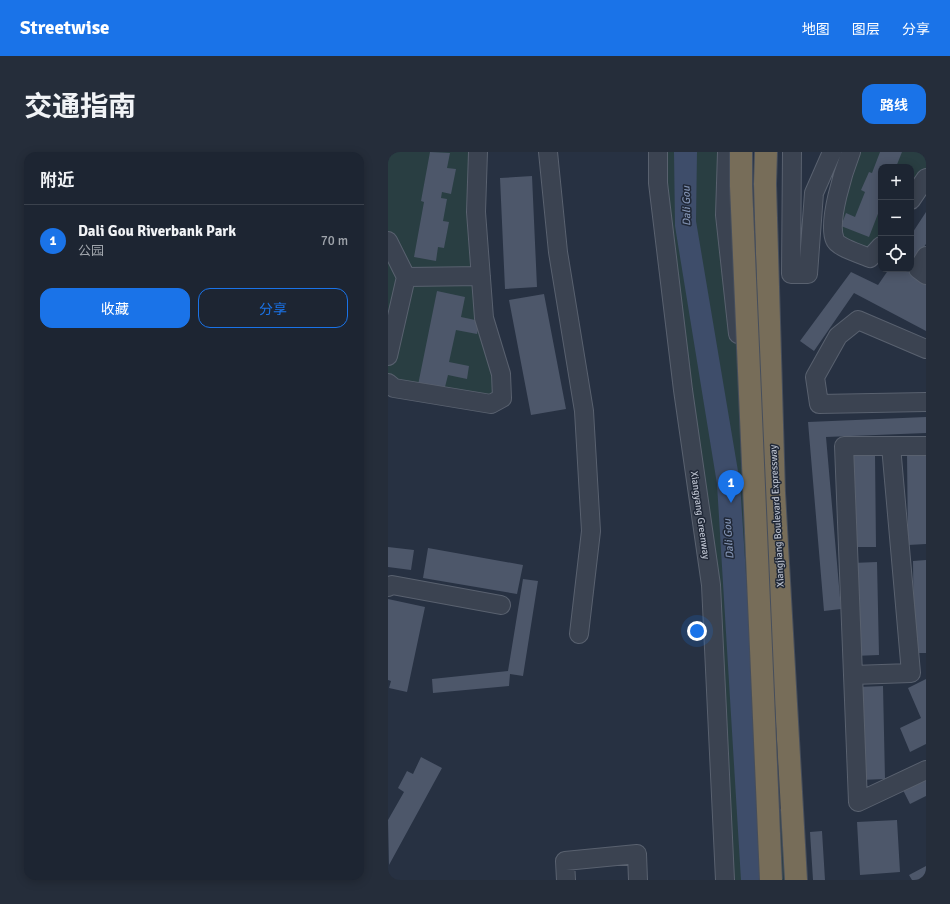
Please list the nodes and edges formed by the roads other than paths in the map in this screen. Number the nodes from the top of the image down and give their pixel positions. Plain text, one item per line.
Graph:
1 (478, 152) edge
2 (658, 152) edge
3 (727, 152) edge
4 (741, 152) edge
5 (766, 152) edge
6 (792, 152) edge
7 (832, 152) edge
8 (851, 152) edge
9 (545, 153) edge
10 (926, 178) edge
11 (914, 196) edge
12 (388, 241) edge
13 (878, 249) edge
14 (926, 256) edge
15 (926, 275) edge
16 (481, 276) junction
17 (406, 277) junction
18 (926, 349) edge
19 (388, 356) edge
20 (388, 383) edge
21 (926, 402) edge
22 (891, 446) junction
23 (926, 446) edge
24 (388, 587) edge
25 (501, 606) dead end
26 (579, 634) dead end
27 (853, 675) junction
28 (926, 770) edge
29 (566, 880) edge
30 (638, 880) edge
31 (725, 880) edge
32 (771, 880) edge
33 (791, 880) edge
34 (796, 880) edge

1 - 16 street
2 - 31 street, Xiangyang Greenway
3 - 33 street
4 - 32 highway, Xiangjiang Boulevard Expressway, bridge
5 - 34 highway, Xiangjiang Boulevard Expressway
6 - 7 street
8 - 13 street
9 - 26 street
10 - 11 street
12 - 17 street
14 - 15 street
16 - 17 street
16 - 20 street
17 - 19 street
18 - 21 street
22 - 23 street
22 - 27 street
22 - 27 street
24 - 25 street
27 - 28 street
29 - 30 street

